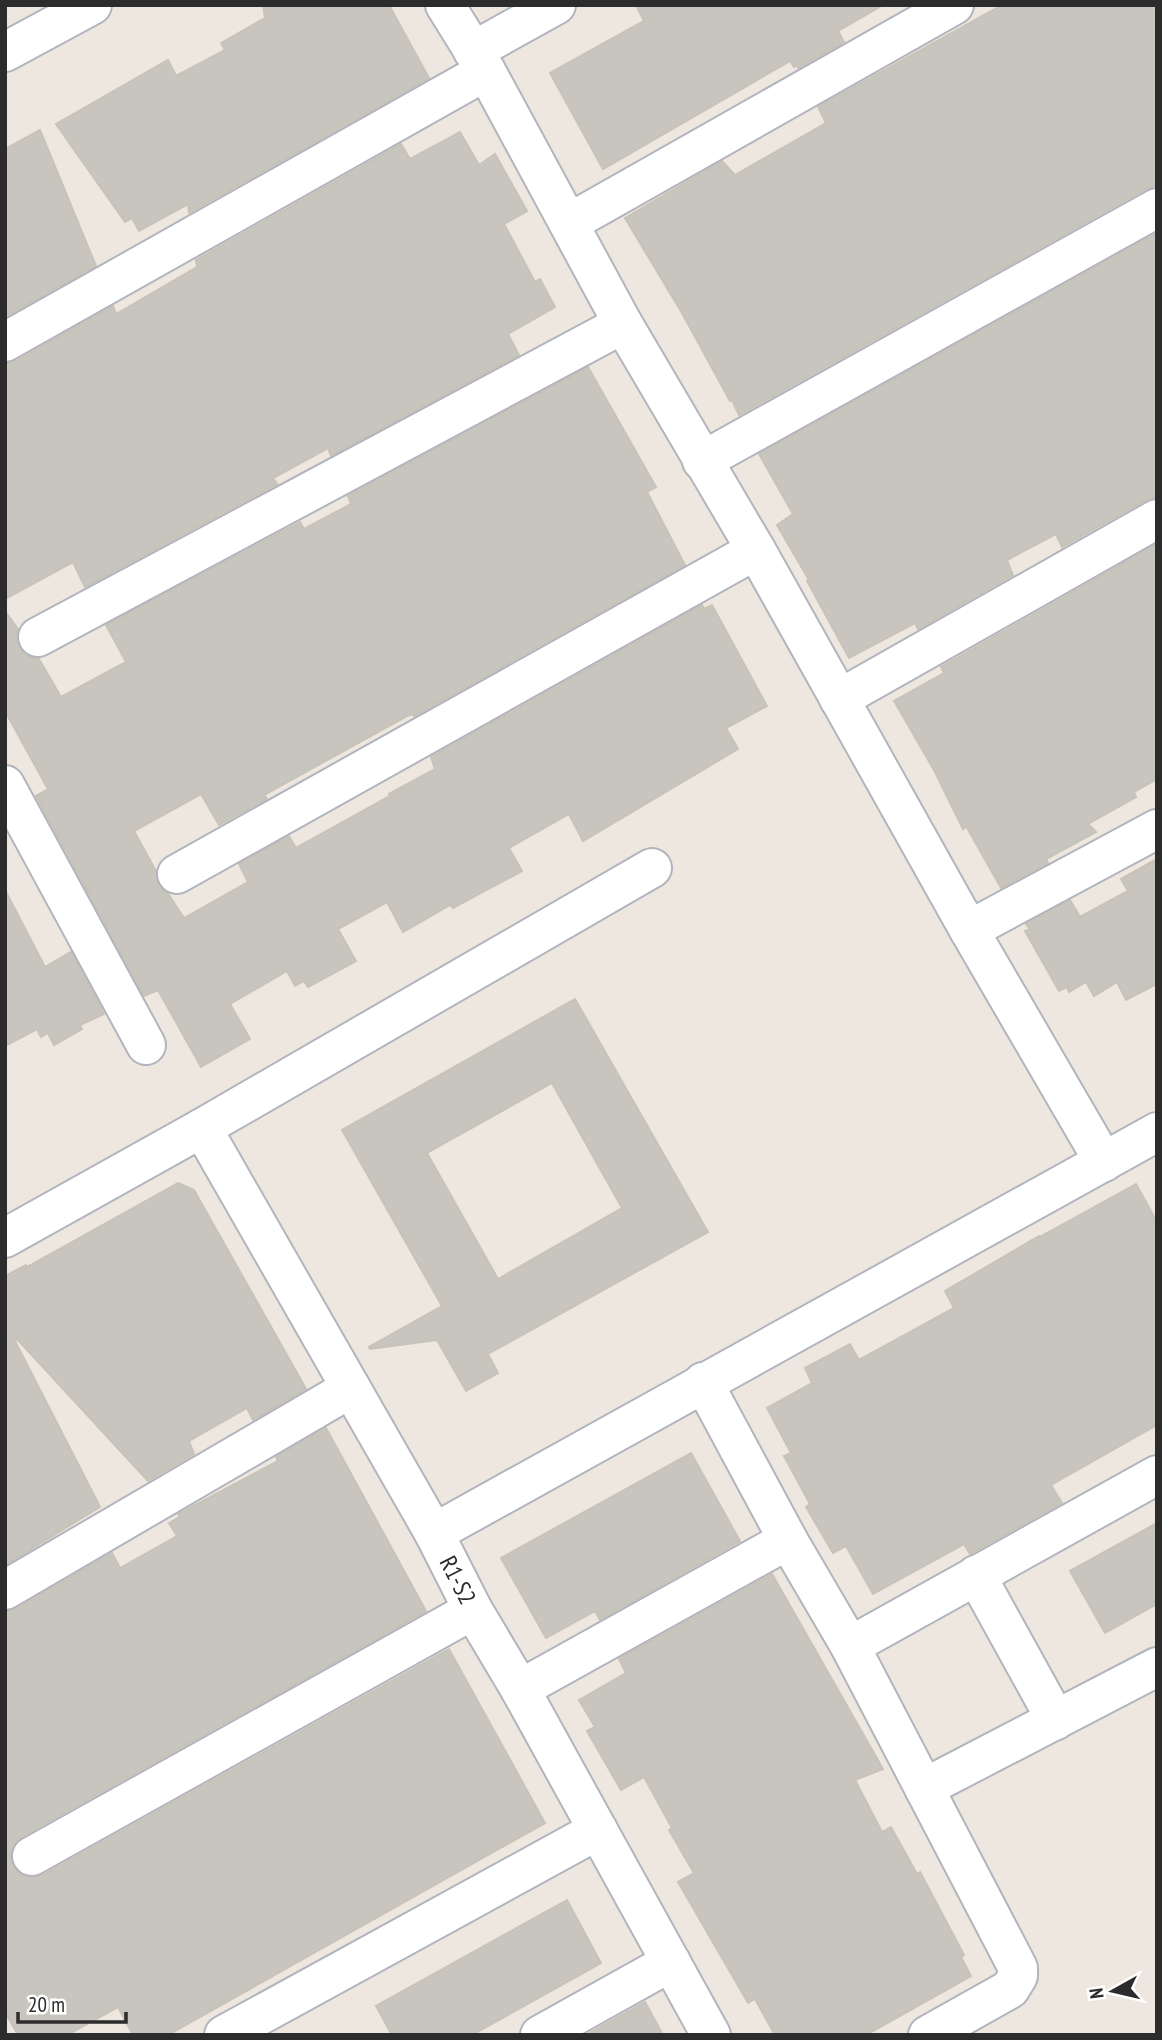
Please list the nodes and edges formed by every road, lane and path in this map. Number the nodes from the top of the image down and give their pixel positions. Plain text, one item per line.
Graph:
1 (92, 5) edge
2 (445, 5) edge
3 (556, 5) edge
4 (954, 5) edge
5 (11, 37) edge
6 (479, 61) junction
7 (1157, 208) edge
8 (569, 223) junction
9 (623, 324) junction
10 (5, 342) edge
11 (702, 461) junction
12 (1157, 519) edge
13 (756, 550) junction
14 (38, 637) dead end
15 (839, 699) junction
16 (5, 785) edge
17 (1157, 829) edge
18 (652, 868) dead end
19 (177, 874) dead end
20 (969, 930) junction
21 (146, 1045) dead end
22 (202, 1128) junction
23 (1157, 1132) edge
24 (1104, 1162) junction
25 (10, 1223) edge
26 (703, 1382) junction
27 (351, 1388) junction
28 (1157, 1475) edge
29 (435, 1533) junction
30 (788, 1540) junction
31 (976, 1575) junction
32 (5, 1590) edge
33 (473, 1610) junction
34 (850, 1646) junction
35 (1157, 1667) edge
36 (520, 1689) junction
37 (1056, 1720) junction
38 (924, 1788) junction
39 (598, 1830) junction
40 (32, 1856) dead end
41 (671, 1962) junction
42 (224, 2035) edge
43 (540, 2035) edge
44 (711, 2035) edge
45 (928, 2035) edge

1 - 5 street
2 - 6 street
3 - 6 street
4 - 8 street
6 - 8 street
6 - 10 street
7 - 11 street
8 - 9 street
9 - 11 street
9 - 14 street
11 - 13 street
12 - 15 street
13 - 15 street
13 - 19 street
15 - 20 street
16 - 21 street
17 - 20 street
18 - 22 street
20 - 24 street
22 - 25 street
22 - 27 street, R1-S2
23 - 24 street
24 - 26 street
26 - 29 street
26 - 30 street
27 - 29 street, R1-S2
27 - 32 street
28 - 31 street
29 - 33 street, R1-S2
30 - 34 street
30 - 36 street
31 - 34 street
31 - 37 street
33 - 36 street, R1-S2
33 - 40 street
34 - 38 street
35 - 37 street
36 - 39 street, R1-S2
37 - 38 street
38 - 45 street
39 - 41 street, R1-S2
39 - 42 street
41 - 43 street
41 - 44 street, R1-S2

